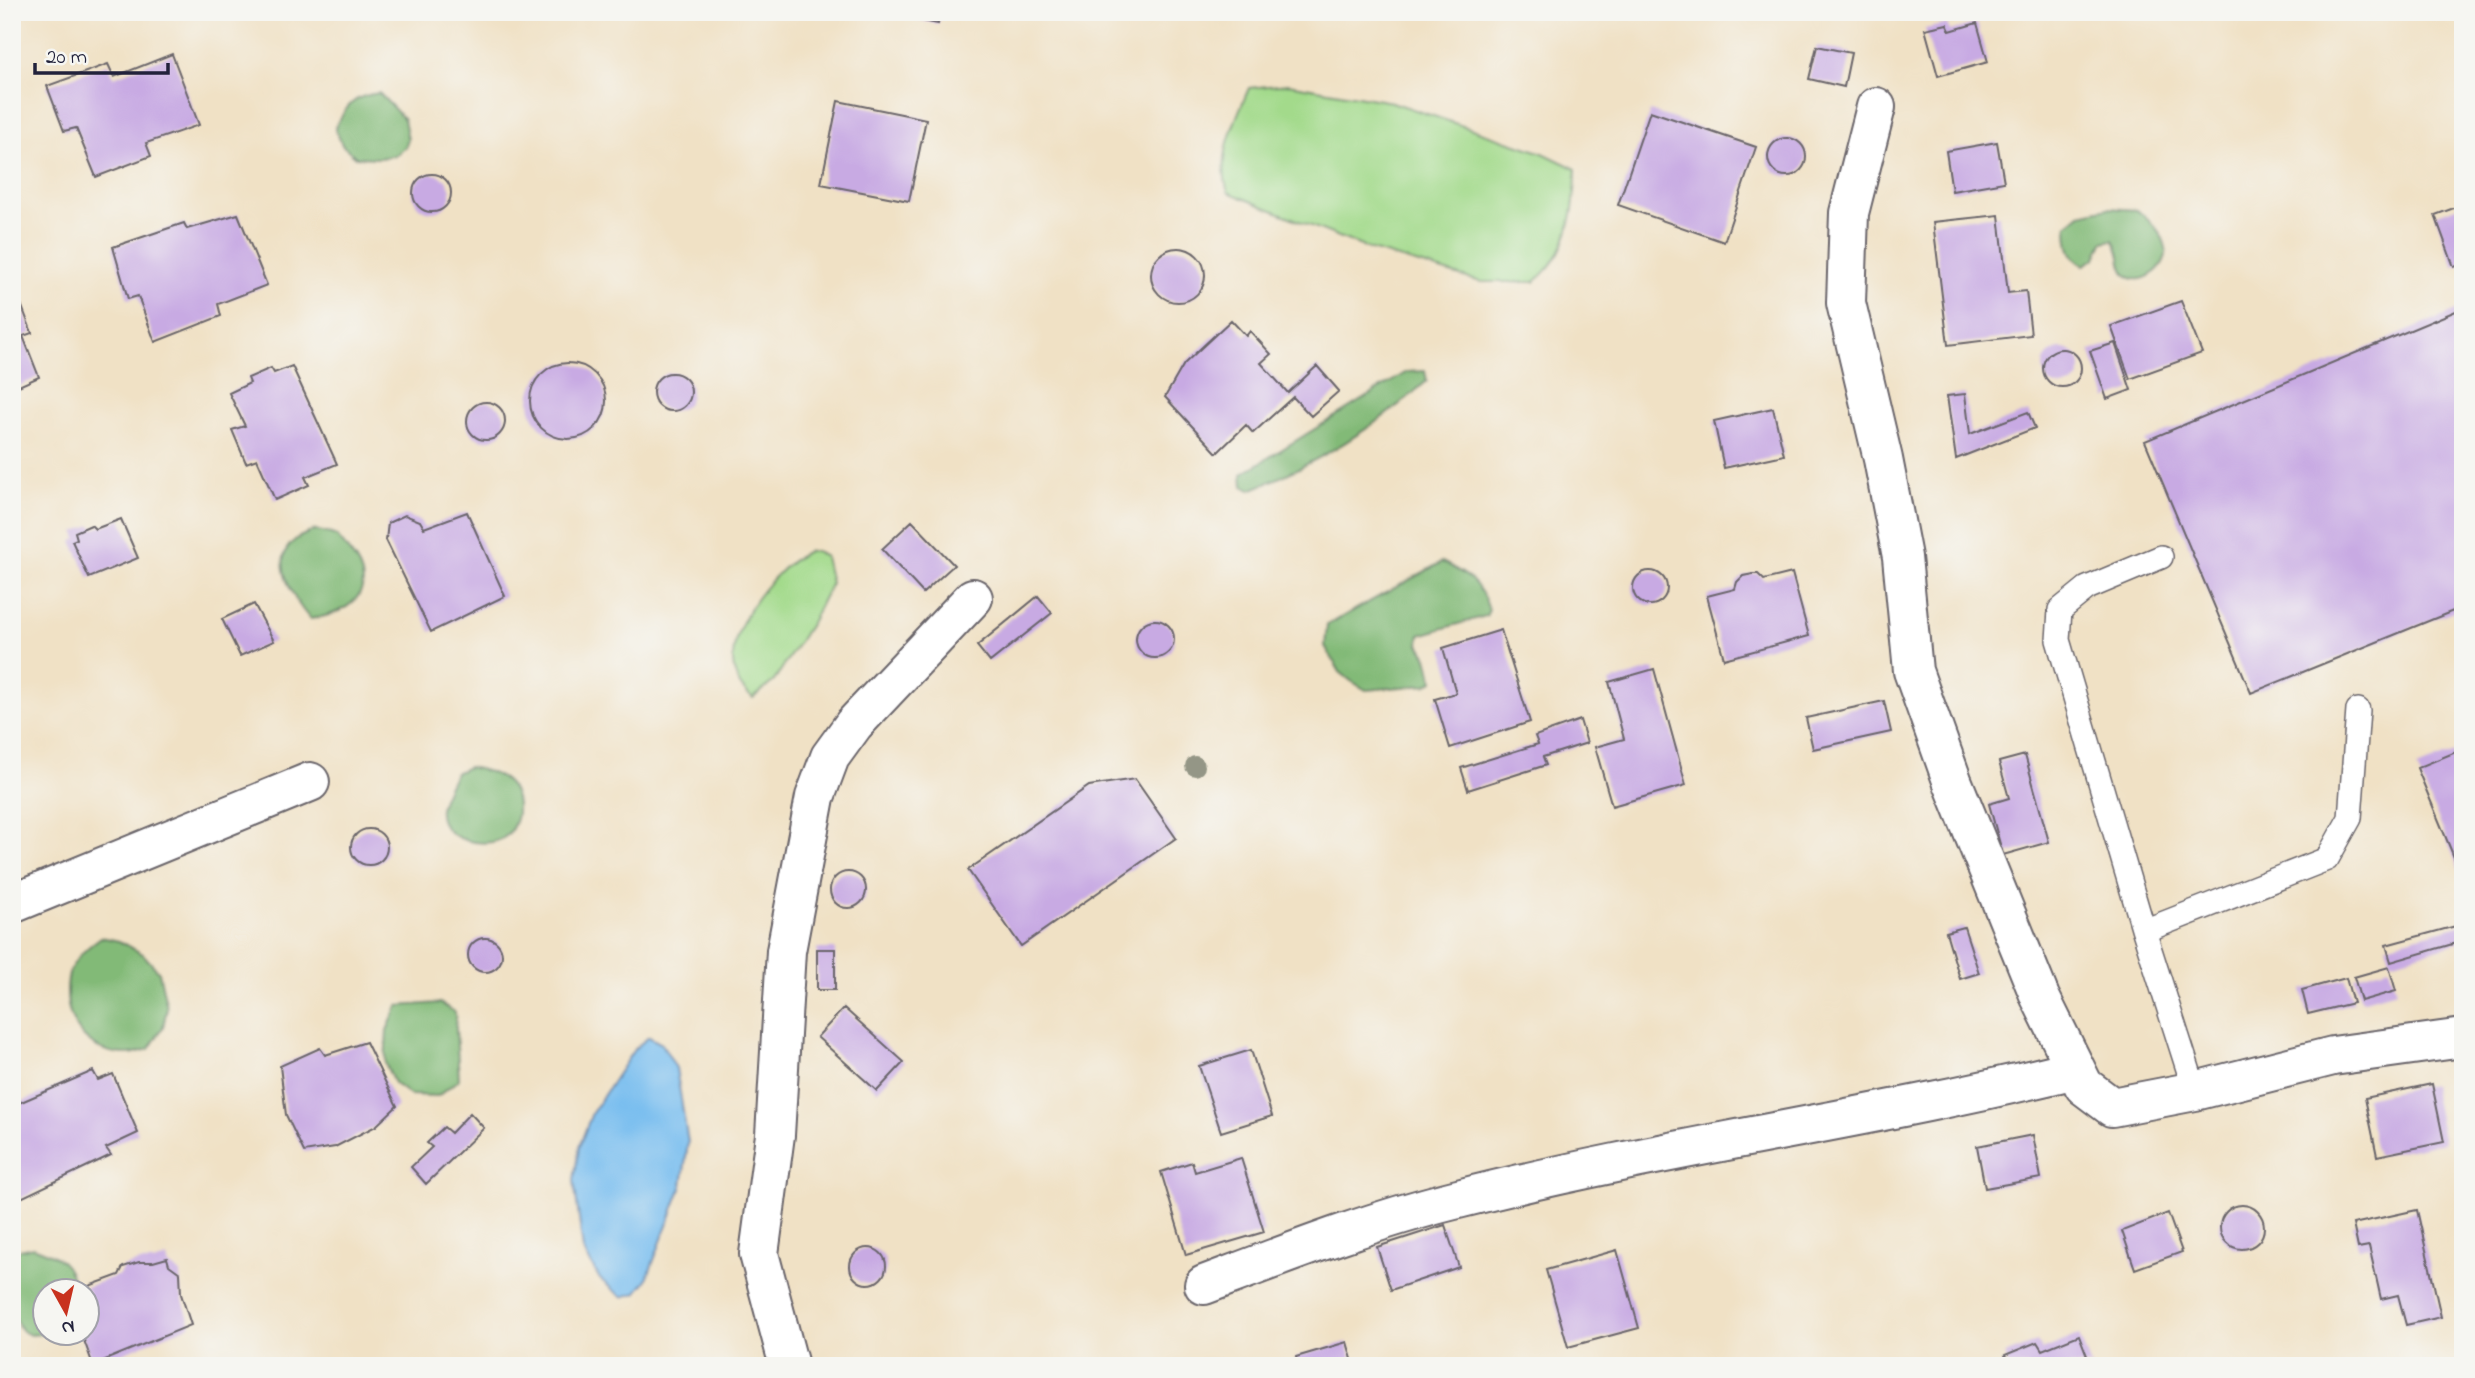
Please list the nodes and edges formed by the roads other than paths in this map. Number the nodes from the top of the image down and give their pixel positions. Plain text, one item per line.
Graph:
1 (1876, 107) dead end
2 (2161, 557) dead end
3 (973, 598) dead end
4 (2358, 710) dead end
5 (310, 782) dead end
6 (12, 904) edge
7 (2144, 931) junction
8 (2463, 1038) edge
9 (2075, 1069) junction
10 (2195, 1091) junction
11 (1204, 1285) dead end
12 (789, 1366) edge

1 - 9 street
2 - 7 lane
3 - 12 street
4 - 7 lane
5 - 6 street
7 - 10 lane
8 - 10 street
9 - 10 street
9 - 11 street

